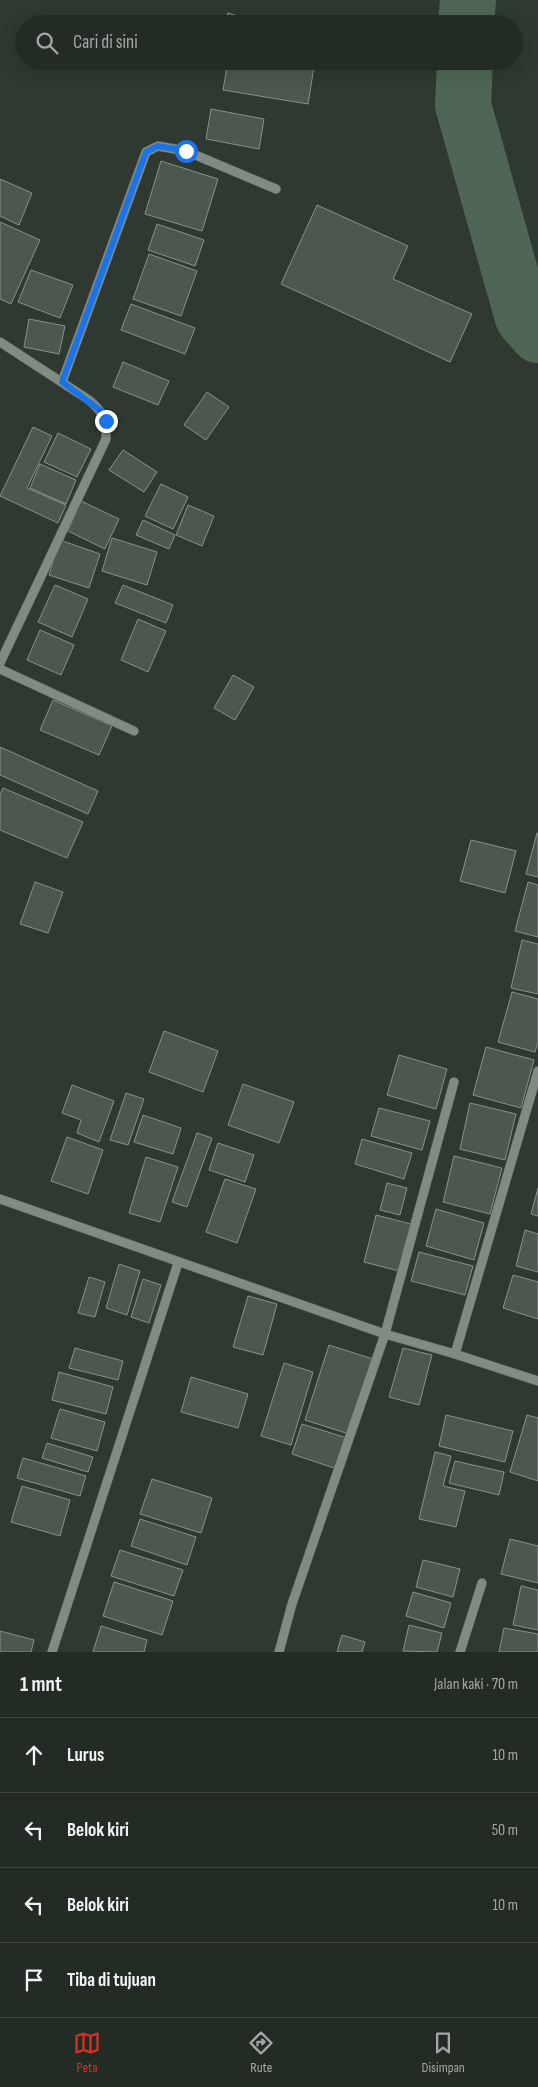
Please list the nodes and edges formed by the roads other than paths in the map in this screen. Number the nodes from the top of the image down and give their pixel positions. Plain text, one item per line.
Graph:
1 (276, 189) dead end
2 (0, 342) edge
3 (62, 382) junction
4 (0, 663) edge
5 (0, 669) edge
6 (134, 731) dead end
7 (538, 1071) edge
8 (454, 1082) dead end
9 (0, 1199) edge
10 (178, 1263) junction
11 (385, 1334) junction
12 (456, 1354) junction
13 (538, 1382) edge
14 (482, 1583) dead end
15 (52, 1652) edge
16 (279, 1652) edge
17 (460, 1652) edge

1 - 3 street
2 - 3 street
3 - 4 street
5 - 6 street
7 - 12 street
8 - 11 street
9 - 10 street
10 - 11 street
10 - 15 street
11 - 12 street
11 - 16 street
12 - 13 street
14 - 17 street

